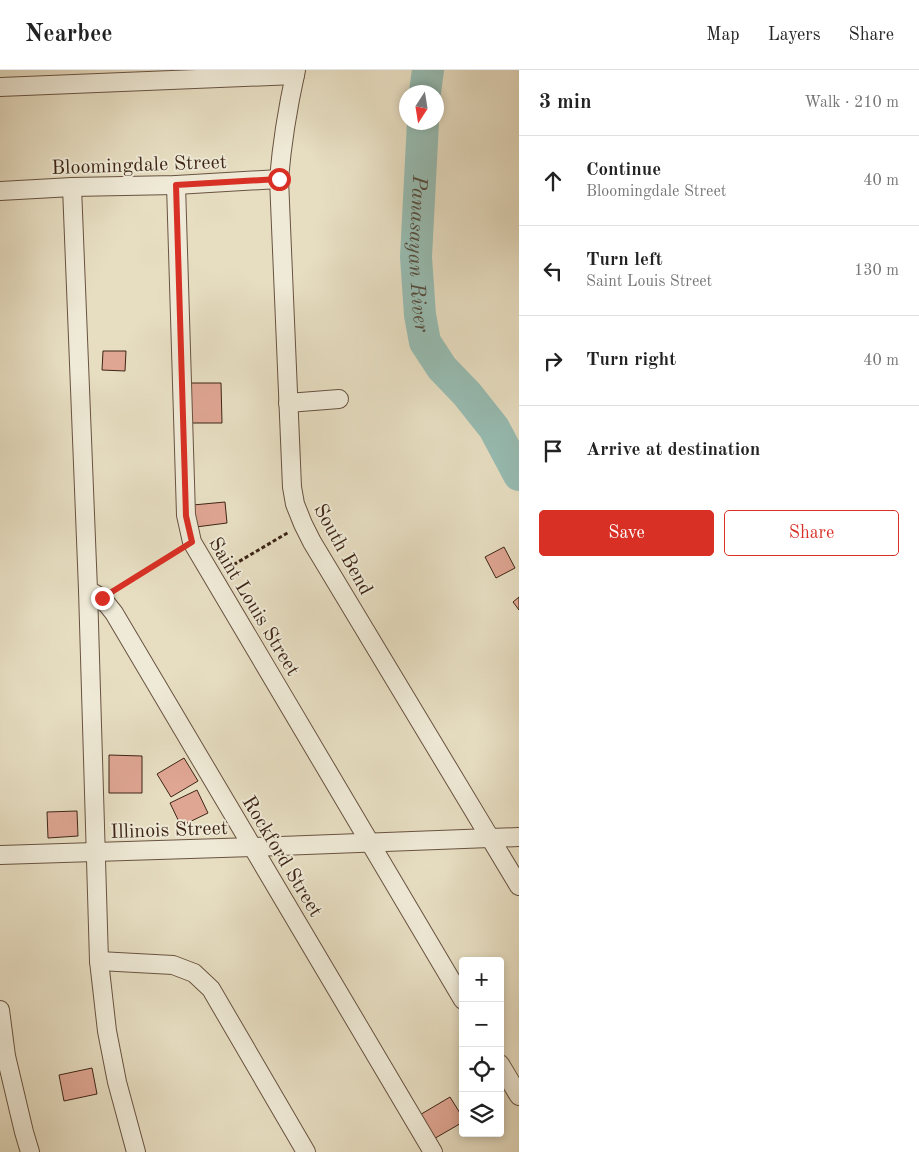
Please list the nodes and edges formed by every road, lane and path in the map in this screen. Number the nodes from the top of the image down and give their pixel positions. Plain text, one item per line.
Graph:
1 (295, 73) edge
2 (0, 87) edge
3 (279, 179) junction
4 (176, 185) junction
5 (72, 187) junction
6 (0, 191) edge
7 (339, 399) dead end
8 (288, 403) junction
9 (303, 524) junction
10 (192, 542) junction
11 (212, 577) junction
12 (95, 594) junction
13 (519, 836) edge
14 (491, 838) junction
15 (370, 842) junction
16 (253, 847) junction
17 (96, 852) junction
18 (0, 855) edge
19 (519, 886) edge
20 (99, 961) junction
21 (459, 993) edge
22 (0, 1010) edge
23 (504, 1071) edge
24 (519, 1096) edge
25 (30, 1152) edge
26 (136, 1152) edge
27 (306, 1152) edge
28 (433, 1152) edge

1 - 2 street
1 - 3 street, South Bend
3 - 4 street, Bloomingdale Street
3 - 8 street, South Bend
4 - 5 street, Bloomingdale Street
4 - 10 street, Saint Louis Street
5 - 6 street, Bloomingdale Street
5 - 12 street
7 - 8 street
8 - 9 street, South Bend
9 - 11 path
9 - 14 street, South Bend
10 - 11 street, Saint Louis Street
10 - 12 path
11 - 15 street, Saint Louis Street
12 - 16 street, Rockford Street
12 - 17 street
13 - 14 street, Illinois Street
14 - 15 street, Illinois Street
14 - 19 street, South Bend
15 - 16 street, Illinois Street
15 - 21 street, Saint Louis Street
16 - 17 street, Illinois Street
16 - 28 street, Rockford Street
17 - 18 street, Illinois Street
17 - 20 street
20 - 26 street
20 - 27 street
22 - 25 street
23 - 24 street

